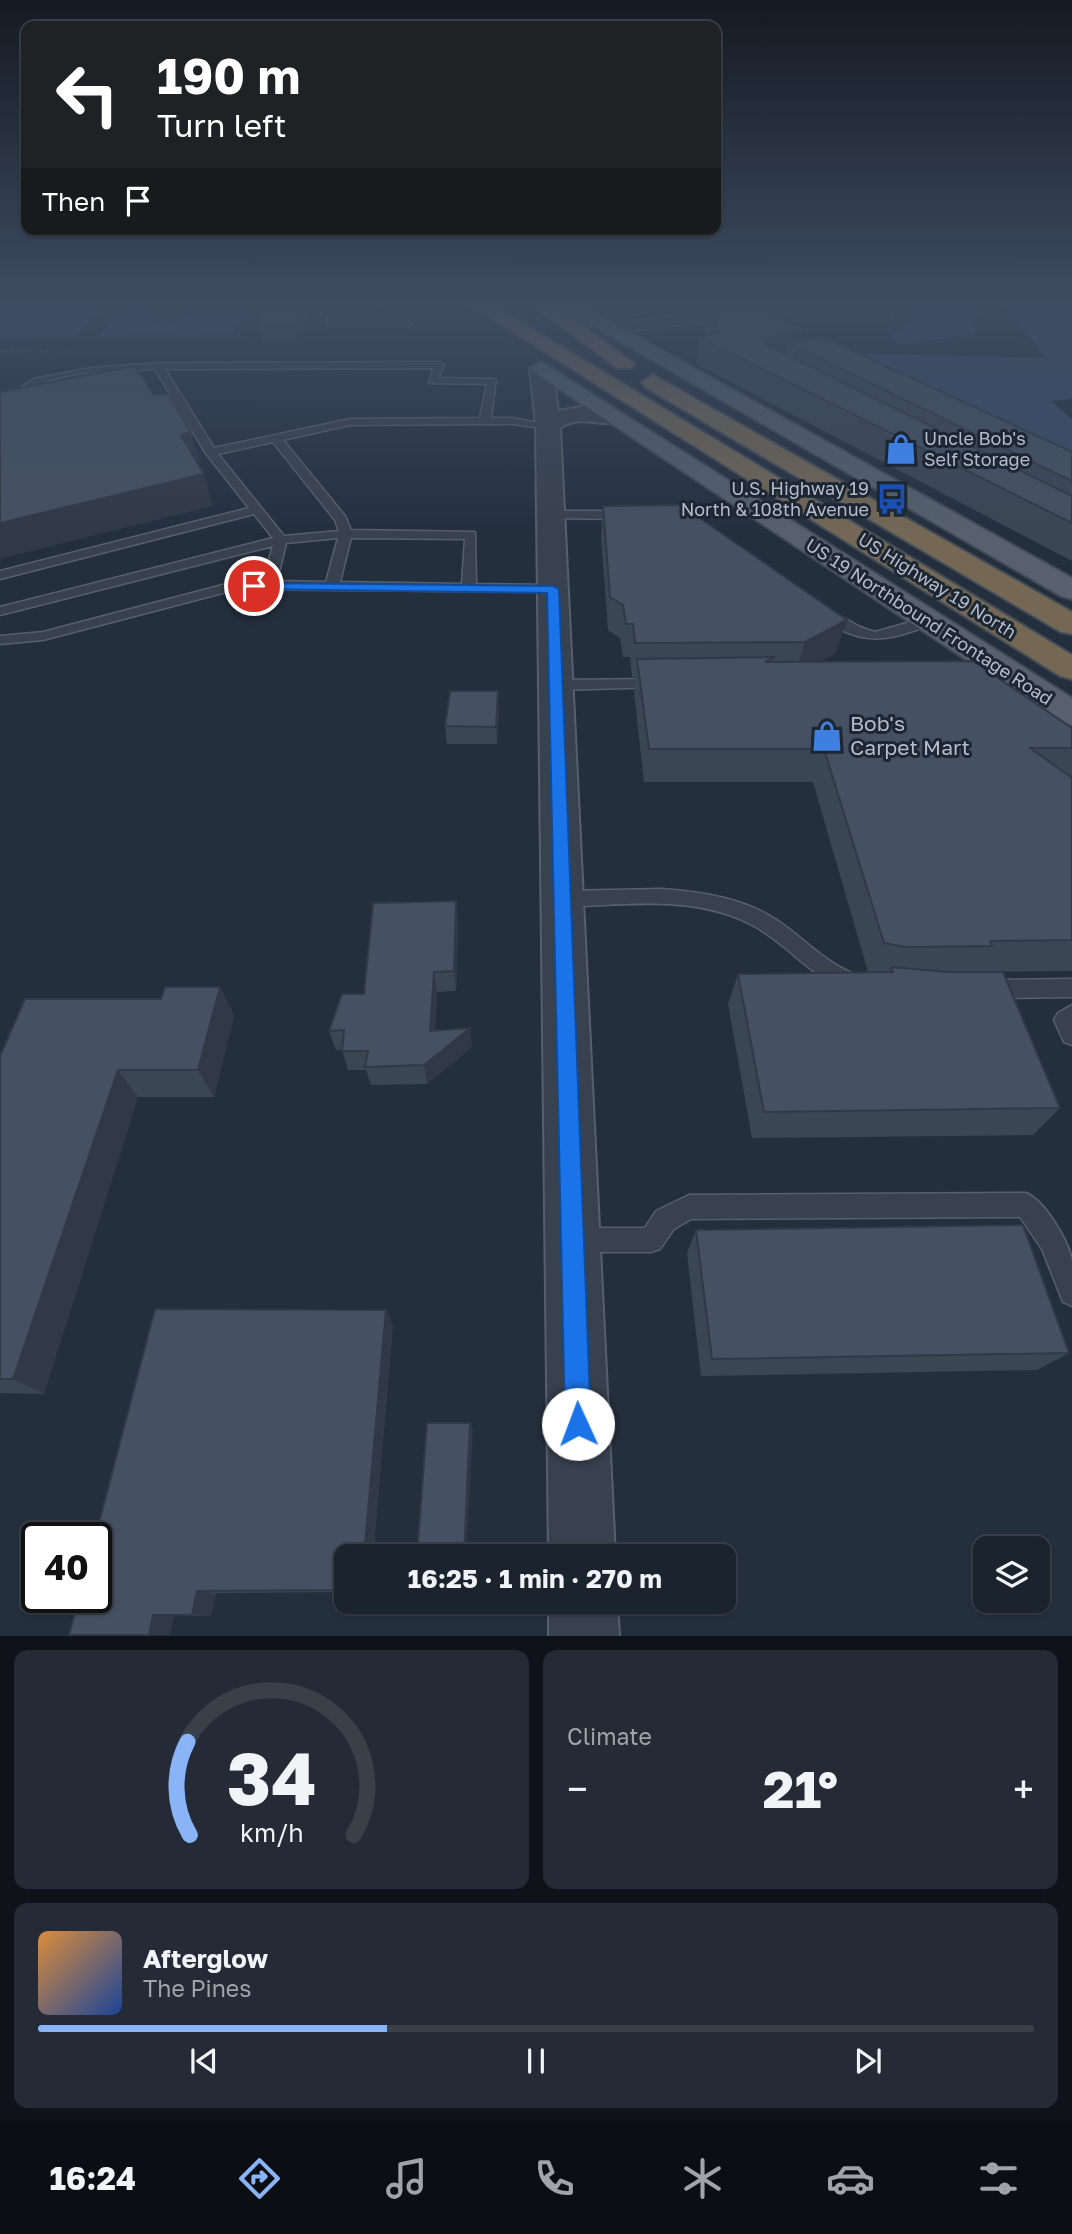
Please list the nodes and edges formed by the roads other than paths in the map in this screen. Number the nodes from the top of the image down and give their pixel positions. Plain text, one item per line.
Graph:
1 (35, 382) edge
2 (168, 382) edge
3 (494, 382) edge
4 (543, 382) edge
5 (562, 382) edge
6 (605, 382) edge
7 (655, 382) edge
8 (716, 382) edge
9 (0, 416) edge
10 (612, 417) junction
11 (485, 421) junction
12 (548, 426) junction
13 (276, 438) junction
14 (211, 452) junction
15 (256, 510) junction
16 (645, 515) edge
17 (551, 516) junction
18 (346, 534) junction
19 (281, 541) junction
20 (0, 575) edge
21 (269, 586) junction
22 (332, 586) junction
23 (469, 589) junction
24 (553, 589) junction
25 (1072, 590) edge
26 (814, 603) edge
27 (0, 611) edge
28 (928, 621) junction
29 (1072, 625) edge
30 (0, 640) edge
31 (1072, 669) edge
32 (678, 683) edge
33 (556, 685) junction
34 (1072, 714) edge
35 (562, 899) junction
36 (866, 985) edge
37 (1072, 988) edge
38 (967, 989) edge
39 (1072, 1014) edge
40 (1072, 1035) edge
41 (572, 1240) junction
42 (1072, 1293) edge
43 (582, 1544) edge
44 (583, 1614) edge
45 (584, 1636) edge

1 - 9 lane
2 - 14 lane
3 - 11 lane
4 - 12 street
5 - 10 main road, US 19 Northbound Frontage Road
6 - 31 highway, US Highway 19 North
7 - 29 highway, US Highway 19 North
8 - 25 main road
10 - 12 street
10 - 28 main road, US 19 Northbound Frontage Road
11 - 12 lane
11 - 13 lane
12 - 17 street
13 - 14 lane
13 - 18 lane
14 - 15 lane
15 - 19 lane
15 - 20 lane
16 - 17 lane
17 - 24 street
18 - 19 lane
18 - 22 lane
18 - 23 lane
19 - 21 lane
19 - 27 lane
21 - 22 lane
21 - 30 lane
22 - 23 lane
23 - 24 lane
24 - 33 street
26 - 28 lane
28 - 34 main road, US 19 Northbound Frontage Road
32 - 33 lane
33 - 35 street
35 - 36 lane
35 - 41 street
37 - 38 lane
39 - 40 lane
41 - 42 lane
41 - 43 street
44 - 45 street

